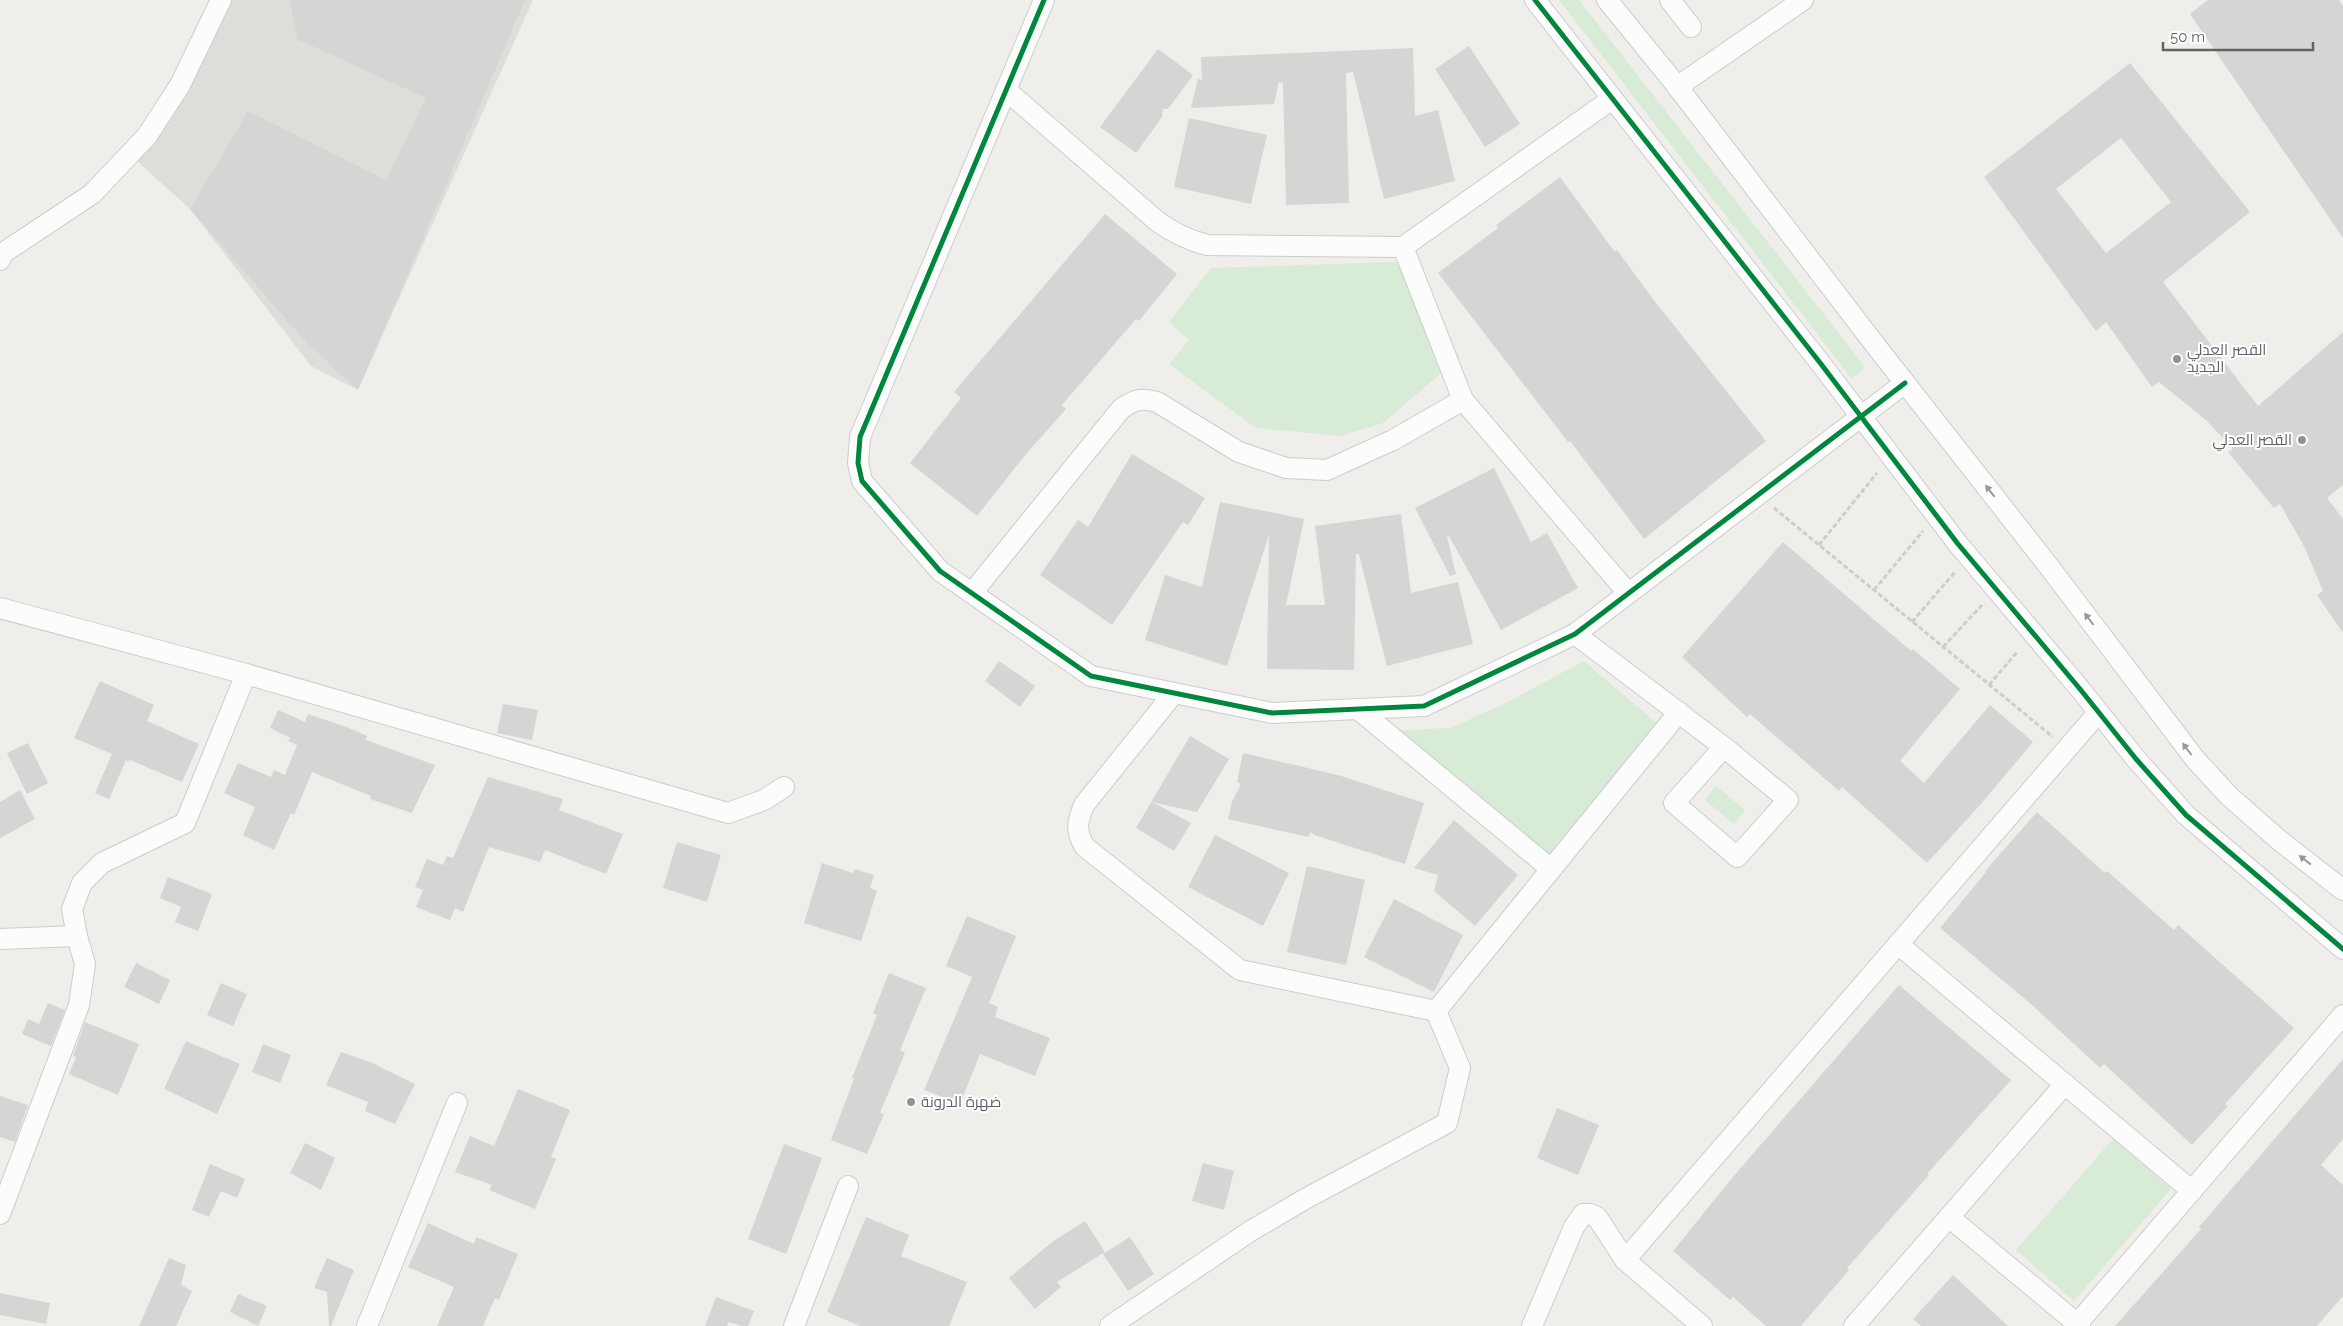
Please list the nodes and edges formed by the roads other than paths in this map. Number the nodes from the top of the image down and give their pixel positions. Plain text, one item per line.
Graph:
1 (221, 0) edge
2 (1044, 0) edge
3 (1535, 0) edge
4 (1607, 0) edge
5 (1670, 0) edge
6 (1803, 0) edge
7 (1691, 27) dead end
8 (1677, 87) junction
9 (1007, 91) junction
10 (1612, 99) junction
11 (1403, 247) junction
12 (0, 260) edge
13 (1905, 383) junction
14 (1463, 400) junction
15 (1861, 417) junction
16 (972, 593) junction
17 (1628, 593) junction
18 (0, 608) edge
19 (1575, 634) junction
20 (246, 674) junction
21 (1174, 693) junction
22 (1360, 710) junction
23 (1679, 712) junction
24 (2098, 713) junction
25 (1724, 747) junction
26 (784, 787) dead end
27 (1551, 869) junction
28 (2343, 890) edge
29 (76, 936) junction
30 (0, 939) edge
31 (1898, 944) junction
32 (2343, 949) edge
33 (1436, 1011) junction
34 (2343, 1015) edge
35 (2065, 1084) junction
36 (457, 1103) dead end
37 (848, 1186) dead end
38 (2192, 1191) junction
39 (0, 1214) edge
40 (1949, 1217) junction
41 (1626, 1260) junction
42 (2079, 1325) edge
43 (367, 1326) edge
44 (794, 1326) edge
45 (1110, 1326) edge
46 (1532, 1326) edge
47 (1702, 1326) edge
48 (1854, 1326) edge

1 - 12 street
2 - 9 street
3 - 10 street
4 - 8 street
5 - 7 street
6 - 8 street
8 - 13 street
9 - 11 street
9 - 16 street
10 - 11 street
10 - 15 street
11 - 14 street
13 - 15 street
28 -> 13 street
14 - 16 street
14 - 17 street
15 - 17 street
15 - 24 street
16 - 21 street
17 - 19 street
18 - 20 street
19 - 22 street
19 - 23 street
20 - 26 street
20 - 29 street
21 - 22 street
21 - 33 street
22 - 27 street
23 - 25 street
23 - 27 street
24 - 31 street
24 - 32 street
25 - 25 street
27 - 33 street
29 - 30 street
29 - 39 street
31 - 35 street
31 - 41 street
33 - 45 street
34 - 38 street
35 - 38 street
35 - 40 street
36 - 43 street
37 - 44 street
38 - 42 street
40 - 42 street
40 - 48 street
41 - 46 street
41 - 47 street

